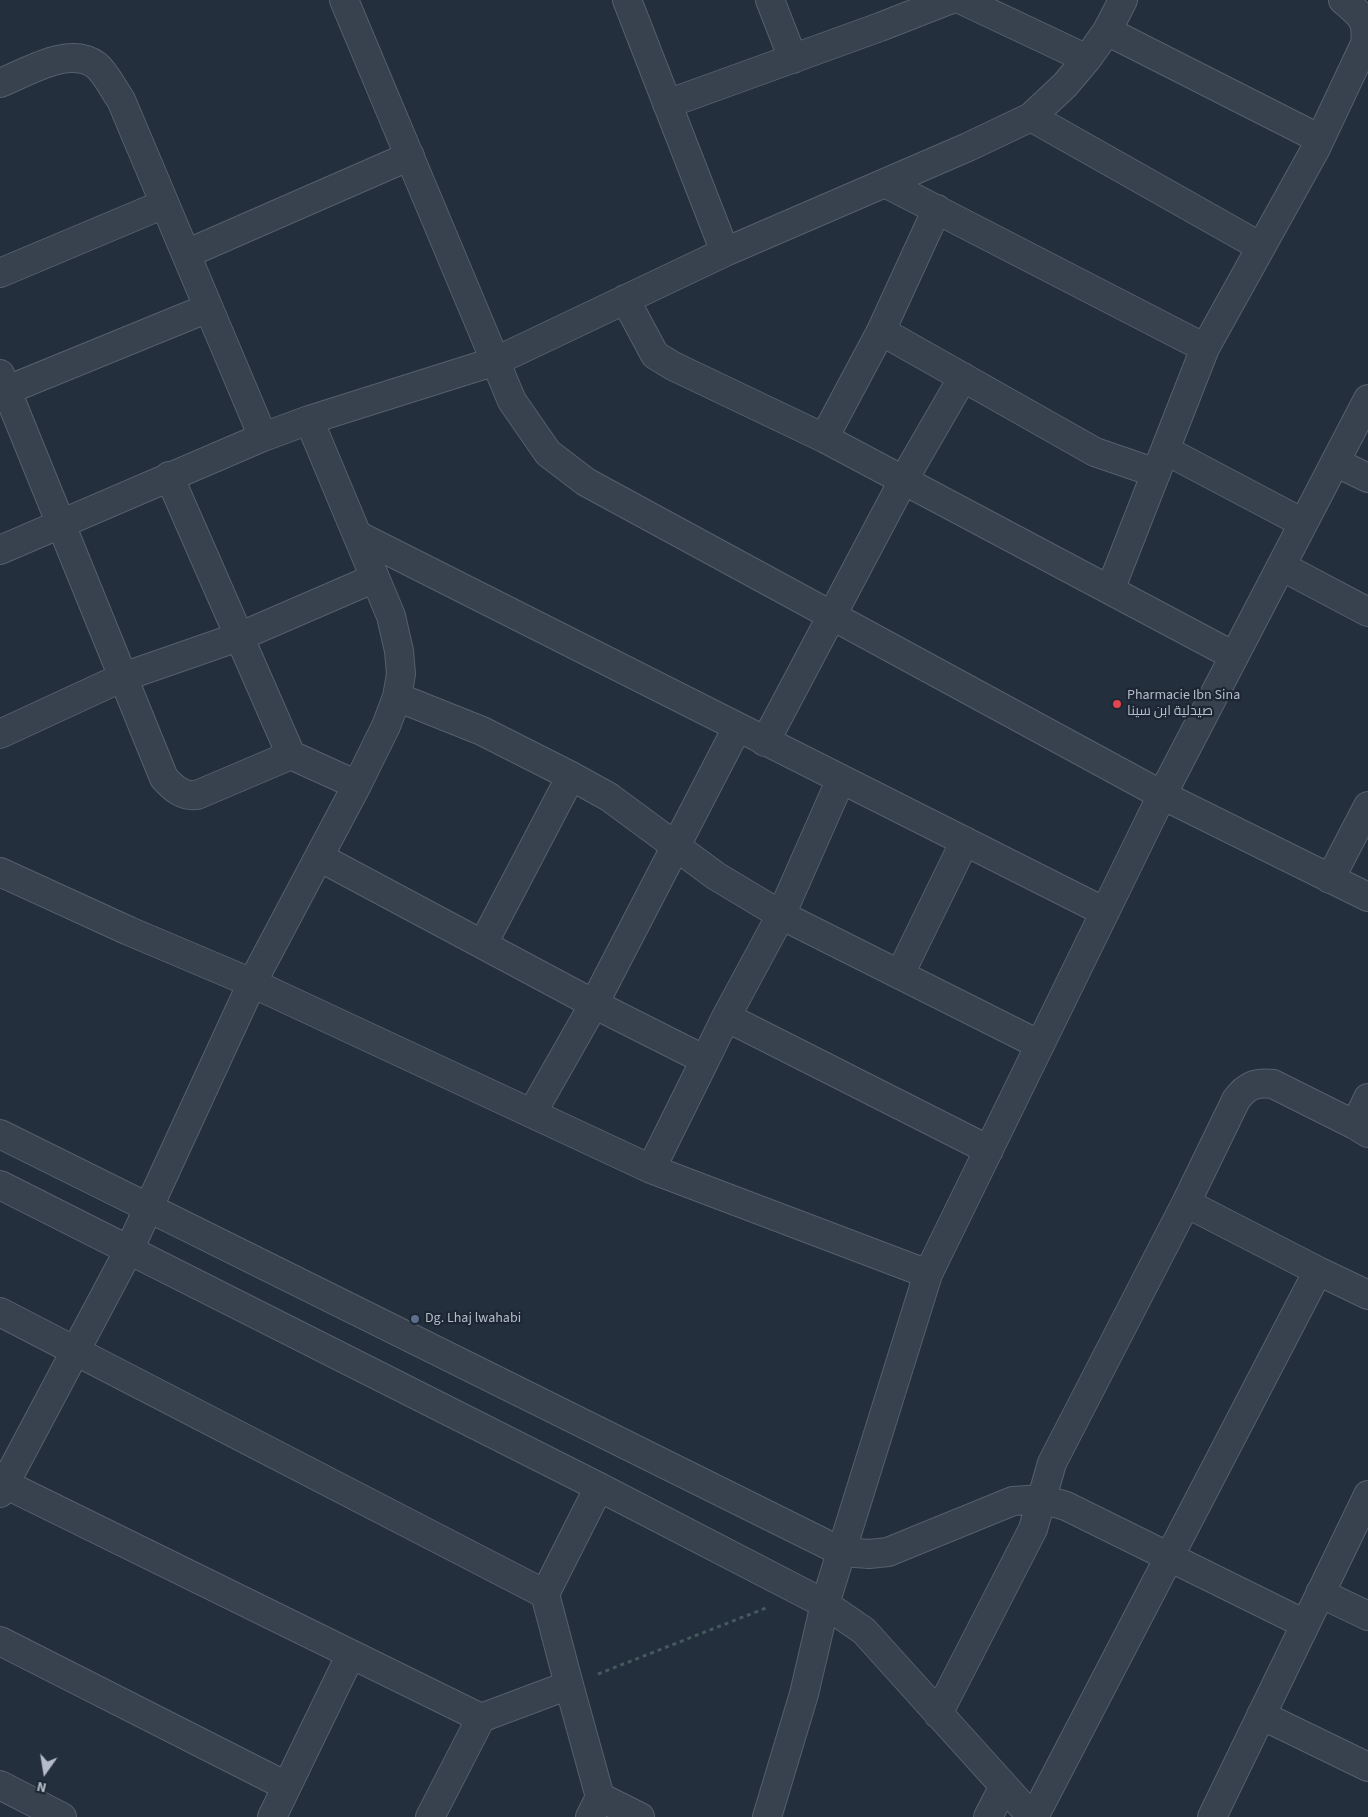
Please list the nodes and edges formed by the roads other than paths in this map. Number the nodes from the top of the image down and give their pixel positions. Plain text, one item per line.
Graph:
1 (344, 0) edge
2 (627, 0) edge
3 (770, 0) edge
4 (949, 0) edge
5 (962, 0) edge
6 (1123, 0) edge
7 (1343, 0) edge
8 (897, 9) edge
9 (1366, 22) edge
10 (1107, 31) junction
11 (793, 59) junction
12 (1087, 60) junction
13 (0, 83) edge
14 (667, 104) junction
15 (1031, 117) junction
16 (1320, 139) junction
17 (410, 156) junction
18 (885, 183) junction
19 (164, 204) junction
20 (937, 209) junction
21 (1261, 247) junction
22 (725, 252) junction
23 (186, 254) junction
24 (0, 273) edge
25 (625, 299) junction
26 (208, 308) junction
27 (881, 331) junction
28 (1205, 348) junction
29 (496, 361) junction
30 (962, 377) junction
31 (2, 386) edge
32 (1368, 399) edge
33 (309, 420) junction
34 (263, 437) junction
35 (824, 438) junction
36 (1161, 462) junction
37 (1335, 462) junction
38 (168, 476) junction
39 (1368, 478) edge
40 (903, 481) junction
41 (1303, 523) junction
42 (61, 525) junction
43 (357, 535) junction
44 (0, 550) edge
45 (1281, 566) junction
46 (375, 578) junction
47 (1110, 590) junction
48 (1368, 612) edge
49 (832, 616) junction
50 (241, 636) junction
51 (1234, 656) junction
52 (123, 677) junction
53 (397, 697) junction
54 (737, 728) junction
55 (0, 734) edge
56 (766, 742) junction
57 (291, 755) junction
58 (572, 776) junction
59 (841, 779) junction
60 (357, 786) junction
61 (1162, 795) junction
62 (1368, 806) edge
63 (965, 841) junction
64 (674, 847) junction
65 (319, 857) junction
66 (0, 872) edge
67 (1330, 880) junction
68 (1368, 897) edge
69 (1105, 912) junction
70 (780, 915) junction
71 (483, 944) junction
72 (900, 974) junction
73 (252, 983) junction
74 (594, 1004) junction
75 (726, 1017) junction
76 (1040, 1045) junction
77 (706, 1060) junction
78 (1368, 1098) edge
79 (532, 1113) junction
80 (1361, 1129) edge
81 (0, 1134) edge
82 (989, 1150) junction
83 (651, 1169) junction
84 (0, 1185) edge
85 (1186, 1203) junction
86 (148, 1209) junction
87 (129, 1250) junction
88 (1318, 1271) junction
89 (928, 1274) junction
90 (1368, 1295) edge
91 (0, 1312) edge
92 (76, 1351) junction
93 (9, 1455) edge
94 (599, 1487) junction
95 (2, 1489) edge
96 (1368, 1495) edge
97 (1042, 1499) junction
98 (842, 1552) junction
99 (1169, 1558) junction
100 (1320, 1593) junction
101 (545, 1594) junction
102 (814, 1599) junction
103 (1368, 1616) edge
104 (1305, 1624) junction
105 (0, 1641) edge
106 (351, 1654) junction
107 (569, 1685) junction
108 (938, 1714) junction
109 (1261, 1715) junction
110 (480, 1718) junction
111 (1368, 1767) edge
112 (0, 1785) edge
113 (286, 1786) junction
114 (1004, 1786) junction
115 (595, 1807) edge
116 (62, 1817) edge
117 (272, 1817) edge
118 (430, 1817) edge
119 (640, 1817) edge
120 (767, 1817) edge
121 (988, 1817) edge
122 (1033, 1817) edge
123 (1212, 1817) edge

1 - 17 street
2 - 14 street
3 - 11 street
4 - 8 street
5 - 12 street
6 - 10 street
7 - 9 street
8 - 11 street
9 - 16 street
10 - 12 street
10 - 16 street
11 - 14 street
12 - 15 street
13 - 19 street
14 - 22 street
15 - 18 street
15 - 21 street
16 - 21 street
17 - 23 street
17 - 29 street
18 - 20 street
18 - 22 street
19 - 23 street
19 - 24 street
20 - 27 street
20 - 28 street
21 - 28 street
22 - 25 street
23 - 26 street
25 - 29 street
25 - 35 street
26 - 31 street
26 - 34 street
27 - 30 street
27 - 35 street
28 - 36 street
29 - 33 street
29 - 49 street
30 - 36 street
30 - 40 street
31 - 42 street
32 - 37 street
33 - 34 street
33 - 43 street
34 - 38 street
35 - 40 street
36 - 41 street
36 - 47 street
37 - 39 street
37 - 41 street
38 - 42 street
38 - 50 street
40 - 47 street
40 - 49 street
41 - 45 street
42 - 44 street
42 - 52 street
43 - 46 street
43 - 54 street
45 - 48 street
45 - 51 street
46 - 50 street
46 - 53 street
47 - 51 street
49 - 56 street
49 - 61 street
50 - 52 street
50 - 57 street
51 - 61 street
52 - 55 street
52 - 57 street
53 - 58 street
53 - 60 street
54 - 56 street
54 - 64 street
56 - 59 street
57 - 60 street
58 - 64 street
58 - 71 street
59 - 63 street
59 - 70 street
60 - 65 street
61 - 67 street
61 - 69 street
62 - 67 street
63 - 69 street
63 - 72 street
64 - 70 street
64 - 74 street
65 - 71 street
65 - 73 street
66 - 73 street
67 - 68 street
69 - 76 street
70 - 72 street
70 - 75 street
71 - 74 street
72 - 76 street
73 - 79 street
73 - 86 street
74 - 77 street
74 - 79 street
75 - 77 street
75 - 82 street
76 - 82 street
77 - 83 street
78 - 80 street
79 - 83 street
80 - 85 street
81 - 86 street
82 - 89 street
83 - 89 street
84 - 87 street
85 - 88 street
85 - 97 street
86 - 87 street
86 - 98 street
87 - 92 street
87 - 94 street
88 - 90 street
88 - 99 street
89 - 98 street
91 - 92 street
92 - 93 street
92 - 101 street
93 - 95 street
94 - 101 street
94 - 102 street
95 - 106 street
96 - 100 street
97 - 98 street
97 - 99 street
97 - 108 street
98 - 102 street
99 - 104 street
99 - 122 street
100 - 103 street
100 - 104 street
101 - 107 street
102 - 108 street
102 - 120 street
104 - 109 street
105 - 113 street
106 - 110 street
106 - 113 street
107 - 110 street
107 - 115 street
108 - 114 street
109 - 111 street
109 - 123 street
110 - 118 street
112 - 116 street
113 - 117 street
114 - 121 street
114 - 122 street
115 - 119 street

